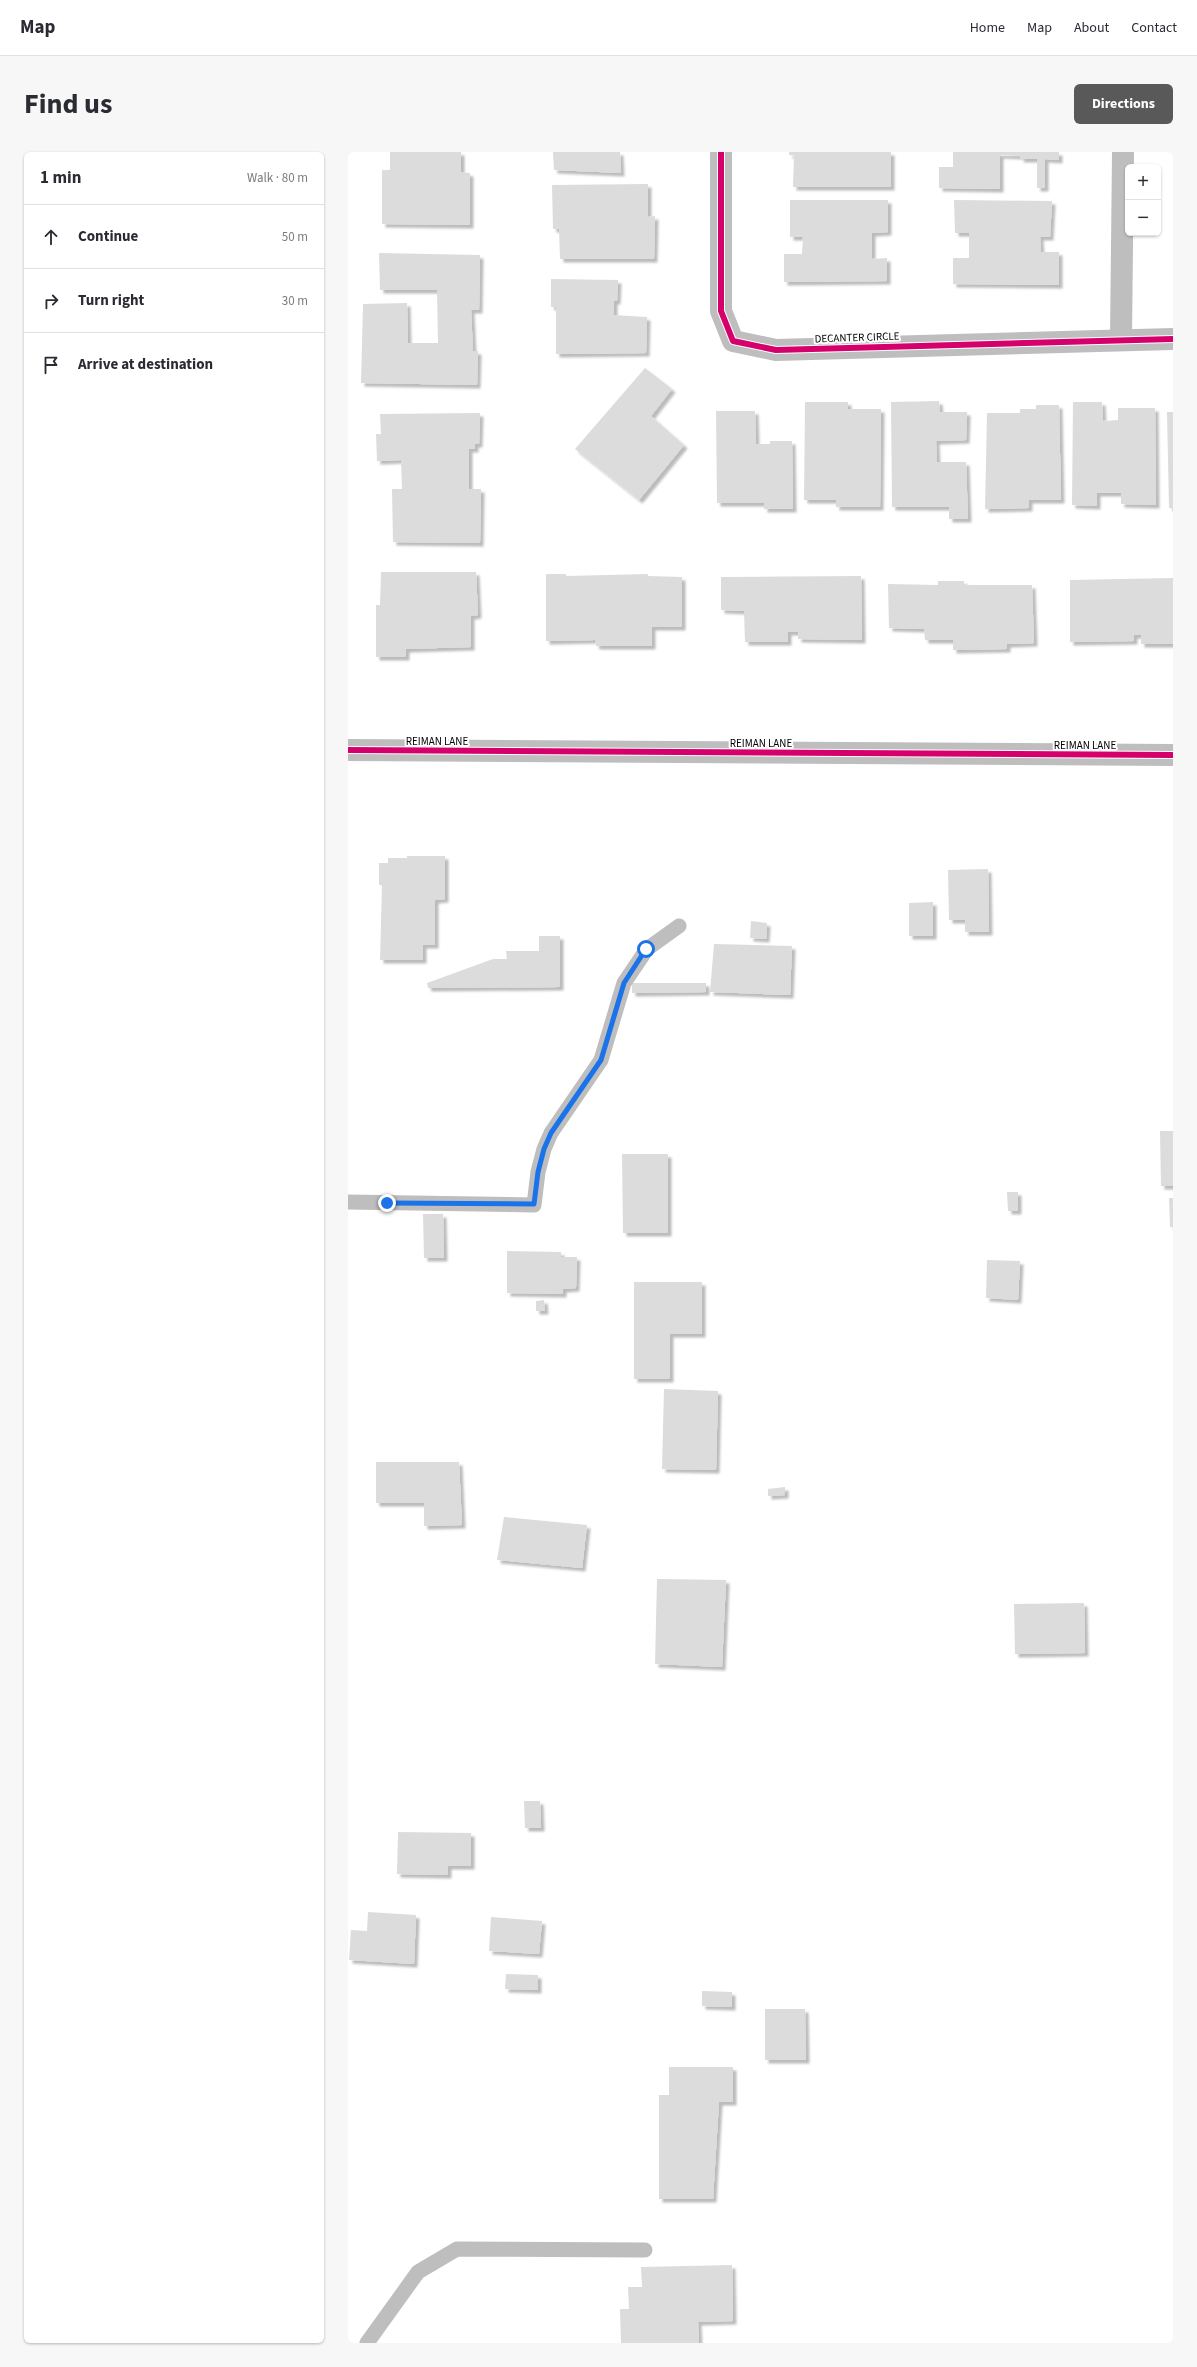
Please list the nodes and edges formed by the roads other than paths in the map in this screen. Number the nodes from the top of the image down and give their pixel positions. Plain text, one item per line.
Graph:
1 (721, 152) edge
2 (1123, 152) edge
3 (1121, 339) junction
4 (1173, 339) edge
5 (348, 750) edge
6 (1173, 756) edge
7 (679, 926) dead end
8 (348, 1202) edge
9 (645, 2250) dead end
10 (367, 2343) edge

1 - 3 street, DECANTER CIRCLE
2 - 3 street
3 - 4 street, DECANTER CIRCLE
5 - 6 street, REIMAN LANE
7 - 8 lane
9 - 10 lane

